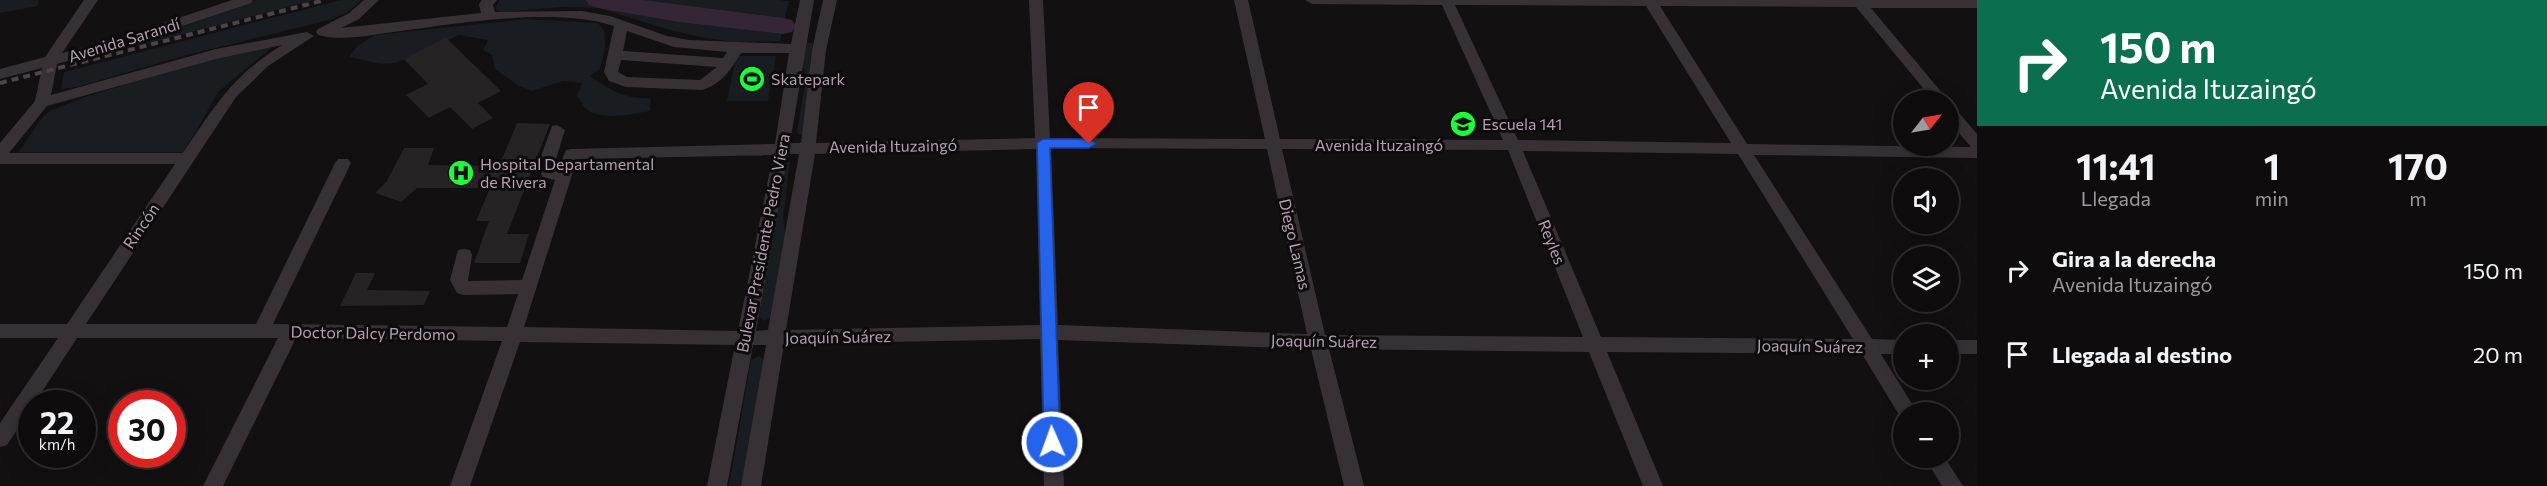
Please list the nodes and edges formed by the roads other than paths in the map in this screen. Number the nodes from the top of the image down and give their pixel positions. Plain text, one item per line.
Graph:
1 (91, 0) edge
2 (246, 0) edge
3 (372, 0) edge
4 (490, 0) edge
5 (807, 0) edge
6 (830, 0) edge
7 (1036, 0) edge
8 (1241, 0) edge
9 (1312, 0) edge
10 (1446, 0) edge
11 (1649, 1) edge
12 (1858, 2) edge
13 (1977, 4) edge
14 (492, 17) junction
15 (621, 26) junction
16 (323, 32) junction
17 (307, 36) junction
18 (737, 48) junction
19 (796, 49) junction
20 (614, 55) junction
21 (50, 62) junction
22 (727, 63) junction
23 (0, 74) edge
24 (1933, 90) edge
25 (42, 102) junction
26 (1959, 123) edge
27 (557, 130) dead end
28 (1043, 143) junction
29 (1977, 144) edge
30 (1273, 145) junction
31 (1513, 145) junction
32 (808, 148) junction
33 (781, 151) junction
34 (1743, 151) junction
35 (0, 153) edge
36 (1977, 153) edge
37 (0, 158) edge
38 (187, 159) junction
39 (343, 163) dead end
40 (564, 177) junction
41 (464, 255) dead end
42 (528, 287) junction
43 (0, 330) edge
44 (71, 330) junction
45 (261, 330) junction
46 (291, 331) junction
47 (1048, 332) junction
48 (513, 336) junction
49 (745, 338) junction
50 (776, 338) junction
51 (1318, 342) junction
52 (1593, 344) junction
53 (1867, 347) junction
54 (1893, 347) edge
55 (1959, 347) edge
56 (1977, 347) edge
57 (1902, 402) edge
58 (0, 439) edge
59 (1941, 468) edge
60 (213, 486) edge
61 (460, 486) edge
62 (717, 486) edge
63 (751, 486) edge
64 (1054, 486) edge
65 (1354, 486) edge
66 (1653, 486) edge
67 (1953, 486) edge

1 - 21 street
2 - 21 street, Avenida Sarandí
3 - 16 street
4 - 14 street
5 - 19 street, Bulevar Presidente Pedro Viera
6 - 32 street, Bulevar Presidente Pedro Viera
7 - 28 street
8 - 30 street, Diego Lamas
9 - 10 street
10 - 11 street
10 - 31 street, Reyles
11 - 12 street
11 - 34 street
12 - 13 street
12 - 24 street
14 - 15 street
14 - 16 street
15 - 18 street
15 - 20 street
16 - 17 street
17 - 25 street
17 - 38 street, Rincón
18 - 19 street
18 - 22 street
19 - 33 street, Bulevar Presidente Pedro Viera
20 - 22 street
20 - 22 street
21 - 23 street, Avenida Sarandí
21 - 25 street
25 - 35 street
26 - 29 street
27 - 40 street
28 - 30 street, Avenida Ituzaingó
28 - 32 street, Avenida Ituzaingó
28 - 47 street
30 - 31 street, Avenida Ituzaingó
30 - 51 street, Diego Lamas
31 - 34 street, Avenida Ituzaingó
31 - 52 street, Reyles
32 - 33 street, Avenida Ituzaingó
32 - 50 street, Bulevar Presidente Pedro Viera
33 - 40 street, Avenida Ituzaingó
33 - 49 street, Bulevar Presidente Pedro Viera
34 - 36 street, Avenida Ituzaingó
34 - 53 street
37 - 38 street
38 - 44 street, Rincón
39 - 45 street
40 - 42 street
41 - 42 street
42 - 48 street
43 - 44 street, Doctor Dalcy Perdomo
44 - 45 street, Doctor Dalcy Perdomo
44 - 58 street, Rincón
45 - 46 street, Doctor Dalcy Perdomo
46 - 48 street, Doctor Dalcy Perdomo
46 - 60 street
47 - 50 street, Joaquín Suárez
47 - 51 street, Joaquín Suárez
47 - 64 street
48 - 49 street, Doctor Dalcy Perdomo
48 - 61 street
49 - 50 street, Joaquín Suárez
49 - 62 street, Bulevar Presidente Pedro Viera
50 - 63 street, Bulevar Presidente Pedro Viera
51 - 52 street, Joaquín Suárez
51 - 65 street, Diego Lamas
52 - 53 street, Joaquín Suárez
52 - 66 street, Reyles
53 - 54 street, Joaquín Suárez
53 - 57 street
55 - 56 street
59 - 67 street

